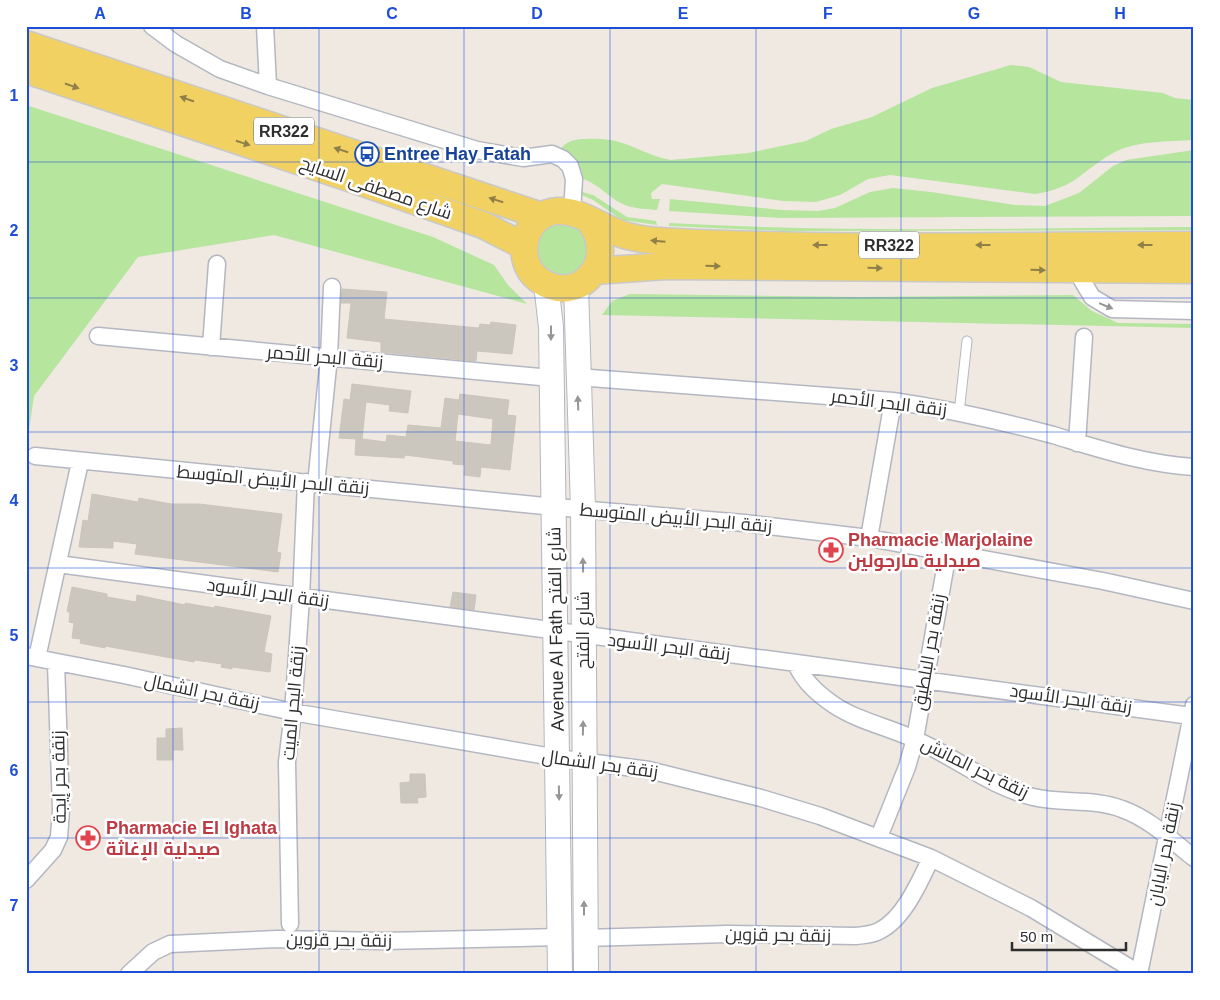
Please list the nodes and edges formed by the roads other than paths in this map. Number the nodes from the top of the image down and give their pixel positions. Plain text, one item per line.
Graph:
1 (152, 26) edge
2 (265, 26) edge
3 (26, 44) edge
4 (26, 70) edge
5 (268, 86) junction
6 (542, 216) junction
7 (580, 216) junction
8 (1194, 245) edge
9 (524, 246) junction
10 (217, 264) dead end
11 (1076, 270) junction
12 (1194, 270) edge
13 (585, 278) junction
14 (546, 284) junction
15 (332, 286) dead end
16 (1194, 311) edge
17 (98, 336) dead end
18 (1084, 337) dead end
19 (967, 342) dead end
20 (211, 347) junction
21 (329, 357) junction
22 (551, 378) junction
23 (577, 378) junction
24 (893, 401) junction
25 (959, 413) junction
26 (1077, 443) junction
27 (35, 456) dead end
28 (80, 462) junction
29 (1194, 467) edge
30 (311, 483) junction
31 (555, 507) junction
32 (582, 508) junction
33 (869, 538) junction
34 (948, 552) junction
35 (58, 564) junction
36 (301, 598) junction
37 (1194, 601) edge
38 (557, 632) junction
39 (584, 636) junction
40 (32, 657) edge
41 (56, 662) junction
42 (796, 664) junction
43 (924, 679) junction
44 (1192, 710) edge
45 (293, 712) junction
46 (915, 739) junction
47 (558, 758) junction
48 (583, 762) junction
49 (879, 837) junction
50 (1168, 838) junction
51 (932, 858) junction
52 (1194, 858) edge
53 (26, 880) edge
54 (290, 924) junction
55 (560, 937) junction
56 (584, 938) junction
57 (277, 939) junction
58 (302, 939) junction
59 (129, 974) edge
60 (560, 974) edge
61 (586, 974) edge
62 (1140, 974) edge

1 - 5 street
2 - 5 street
6 -> 3 main road, RR322
4 -> 9 main road, شارع مصطفى السايح / RR322
5 - 7 street
6 - 7 main road, RR322
6 - 9 main road
8 -> 7 main road, RR322
7 - 13 main road
9 - 14 main road
10 - 20 street
11 - 12 main road, RR322
13 -> 11 main road, RR322
11 -> 16 street
13 - 14 main road, RR322
13 - 23 street, شارع الفتح
14 -> 22 street, Avenue Al Fath شارع الفتح
15 - 21 street, زنقة البحر الميت
17 - 20 street, زنقة البحر الأحمر
18 - 26 street
19 - 25 lane
20 - 21 street, زنقة البحر الأحمر
21 - 22 street, زنقة البحر الأحمر
21 - 30 street, زنقة البحر الميت
22 - 31 street, Avenue Al Fath شارع الفتح
23 - 24 street, زنقة البحر الأحمر
32 -> 23 street, شارع الفتح
24 - 25 street, زنقة البحر الأحمر
24 - 33 street
25 - 26 street, زنقة البحر الأحمر
26 - 29 street, زنقة البحر الأحمر
27 - 28 street, زنقة البحر الأبيض المتوسط
28 - 30 street, زنقة البحر الأبيض المتوسط
28 - 35 street
30 - 31 street, زنقة البحر الأبيض المتوسط
30 - 36 street, زنقة البحر الميت
31 - 32 street, زنقة البحر الأبيض المتوسط
31 - 38 street, Avenue Al Fath شارع الفتح
32 - 33 street, زنقة البحر الأبيض المتوسط
39 -> 32 street, شارع الفتح
33 - 34 street, زنقة البحر الأبيض المتوسط
34 - 37 street, زنقة البحر الأبيض المتوسط
34 - 43 street, زنقة بحر البلطيق
35 - 36 street, زنقة البحر الأسود
35 - 40 street
36 - 38 street, زنقة البحر الأسود
36 - 45 street, زنقة البحر الميت
38 - 39 street, زنقة البحر الأسود
38 - 47 street, Avenue Al Fath شارع الفتح
39 - 42 street, زنقة البحر الأسود
48 -> 39 street, شارع الفتح
40 - 41 street, زنقة بحر الشمال
41 - 45 street, زنقة بحر الشمال
41 - 53 street, زنقة بحر إيجة
42 - 43 street, زنقة البحر الأسود
42 - 46 street, زنقة بحر المانش
43 - 44 street, زنقة البحر الأسود
43 - 46 street, زنقة بحر البلطيق
44 - 50 street, زنقة بحر اليابان
45 - 47 street, زنقة بحر الشمال
45 - 54 street, زنقة البحر الميت
46 - 49 street, زنقة بحر البلطيق
46 - 50 street, زنقة بحر المانش
47 - 48 street, زنقة بحر الشمال
47 -> 55 street, Avenue Al Fath شارع الفتح
48 - 49 street, زنقة بحر الشمال
56 -> 48 street, شارع الفتح
49 - 51 street, زنقة بحر الشمال
50 - 52 street, زنقة بحر المانش
50 - 62 street, زنقة بحر اليابان
51 - 56 street, زنقة بحر قزوين
51 - 62 street, زنقة بحر الشمال
54 - 57 street
54 - 58 street
55 - 58 street, زنقة بحر قزوين
55 - 60 street, Avenue Al Fath شارع الفتح
56 - 61 street, شارع الفتح
57 - 58 street, زنقة بحر قزوين
57 - 59 street, زنقة بحر قزوين

